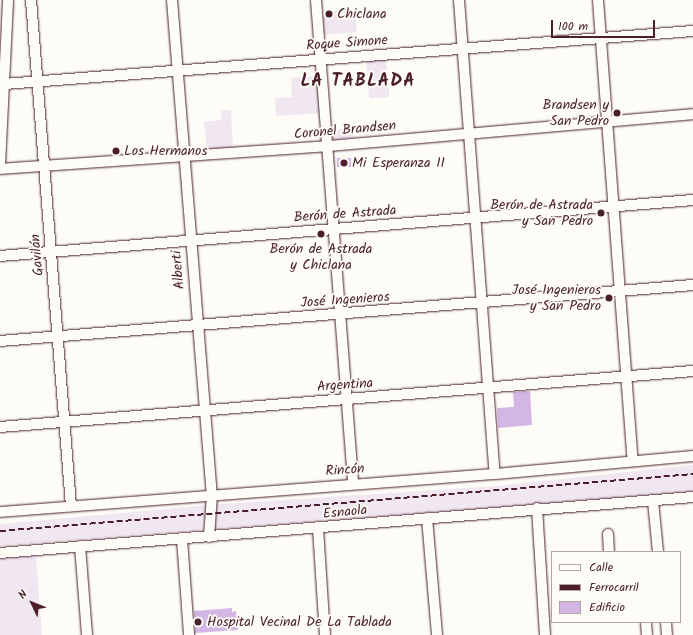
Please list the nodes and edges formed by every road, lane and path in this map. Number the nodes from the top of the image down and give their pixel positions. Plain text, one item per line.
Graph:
1 (8, 0) edge
2 (31, 0) edge
3 (172, 0) edge
4 (316, 0) edge
5 (459, 0) edge
6 (598, 0) edge
7 (693, 31) edge
8 (601, 37) junction
9 (463, 48) junction
10 (321, 59) junction
11 (177, 72) junction
12 (39, 81) junction
13 (4, 84) junction
14 (693, 114) edge
15 (607, 121) junction
16 (469, 133) junction
17 (328, 146) junction
18 (183, 156) junction
19 (0, 165) edge
20 (42, 166) junction
21 (0, 169) edge
22 (693, 200) edge
23 (614, 207) junction
24 (476, 218) junction
25 (333, 229) junction
26 (190, 240) junction
27 (50, 253) junction
28 (0, 256) edge
29 (693, 285) edge
30 (621, 291) junction
31 (483, 304) junction
32 (340, 314) junction
33 (197, 326) junction
34 (58, 337) junction
35 (0, 341) edge
36 (693, 371) edge
37 (628, 377) junction
38 (489, 388) junction
39 (347, 399) junction
40 (204, 410) junction
41 (65, 422) junction
42 (0, 427) edge
43 (693, 456) edge
44 (633, 461) junction
45 (495, 474) junction
46 (353, 483) junction
47 (212, 495) junction
48 (693, 497) edge
49 (653, 501) junction
50 (71, 506) junction
51 (537, 508) junction
52 (0, 512) edge
53 (427, 518) junction
54 (318, 528) junction
55 (608, 534) dead end
56 (209, 537) junction
57 (182, 540) junction
58 (80, 546) junction
59 (609, 551) edge
60 (658, 551) edge
61 (0, 552) edge
62 (646, 623) edge
63 (666, 623) edge
64 (87, 635) edge
65 (189, 635) edge
66 (325, 635) edge
67 (437, 635) edge
68 (545, 635) edge
69 (647, 635) edge
70 (667, 635) edge

1 - 13 street
2 - 12 street, Gavilán
3 - 11 street, Alberti
4 - 10 street
5 - 9 street
6 - 8 street
7 - 8 street, Roque Simone
8 - 9 street, Roque Simone
8 - 15 street
9 - 10 street, Roque Simone
9 - 16 street
10 - 11 street, Roque Simone
10 - 17 street
11 - 12 street, Roque Simone
11 - 18 street, Alberti
12 - 13 street, Roque Simone
12 - 20 street, Gavilán
13 - 19 street
14 - 15 street, Coronel Brandsen
15 - 16 street, Coronel Brandsen
15 - 23 street
16 - 17 street, Coronel Brandsen
16 - 24 street
17 - 18 street, Coronel Brandsen
17 - 25 street
18 - 20 street, Coronel Brandsen
18 - 26 street, Alberti
20 - 21 street, Coronel Brandsen
20 - 27 street, Gavilán
22 - 23 street, Berón de Astrada
23 - 24 street, Berón de Astrada
23 - 30 street
24 - 25 street, Berón de Astrada
24 - 31 street
25 - 26 street, Berón de Astrada
25 - 32 street
26 - 27 street, Berón de Astrada
26 - 33 street, Alberti
27 - 28 street, Berón de Astrada
27 - 34 street, Gavilán
29 - 30 street, José Ingenieros
30 - 31 street, José Ingenieros
30 - 37 street
31 - 32 street, José Ingenieros
31 - 38 street
32 - 33 street, José Ingenieros
32 - 39 street
33 - 34 street, José Ingenieros
33 - 40 street, Alberti
34 - 35 street, José Ingenieros
34 - 41 street, Gavilán
36 - 37 street, Argentina
37 - 38 street, Argentina
37 - 44 street
38 - 39 street, Argentina
38 - 45 street
39 - 40 street, Argentina
39 - 46 street
40 - 41 street, Argentina
40 - 47 street, Alberti
41 - 42 street, Argentina
41 - 50 street, Gavilán
43 - 44 street, Rincón
44 - 45 street, Rincón
45 - 46 street, Rincón
46 - 47 street, Rincón
47 - 50 street, Rincón
47 - 56 street, Alberti
48 - 49 street, Esnaola
49 - 51 street, Esnaola
49 - 60 street
50 - 52 street, Rincón
51 - 53 street, Esnaola
51 - 68 street
53 - 54 street, Esnaola
53 - 67 street
54 - 56 street, Esnaola
54 - 66 street
55 - 59 street
56 - 57 street, Esnaola
57 - 58 street, Esnaola
57 - 65 street
58 - 61 street, Esnaola
58 - 64 street
62 - 69 street
63 - 70 street

